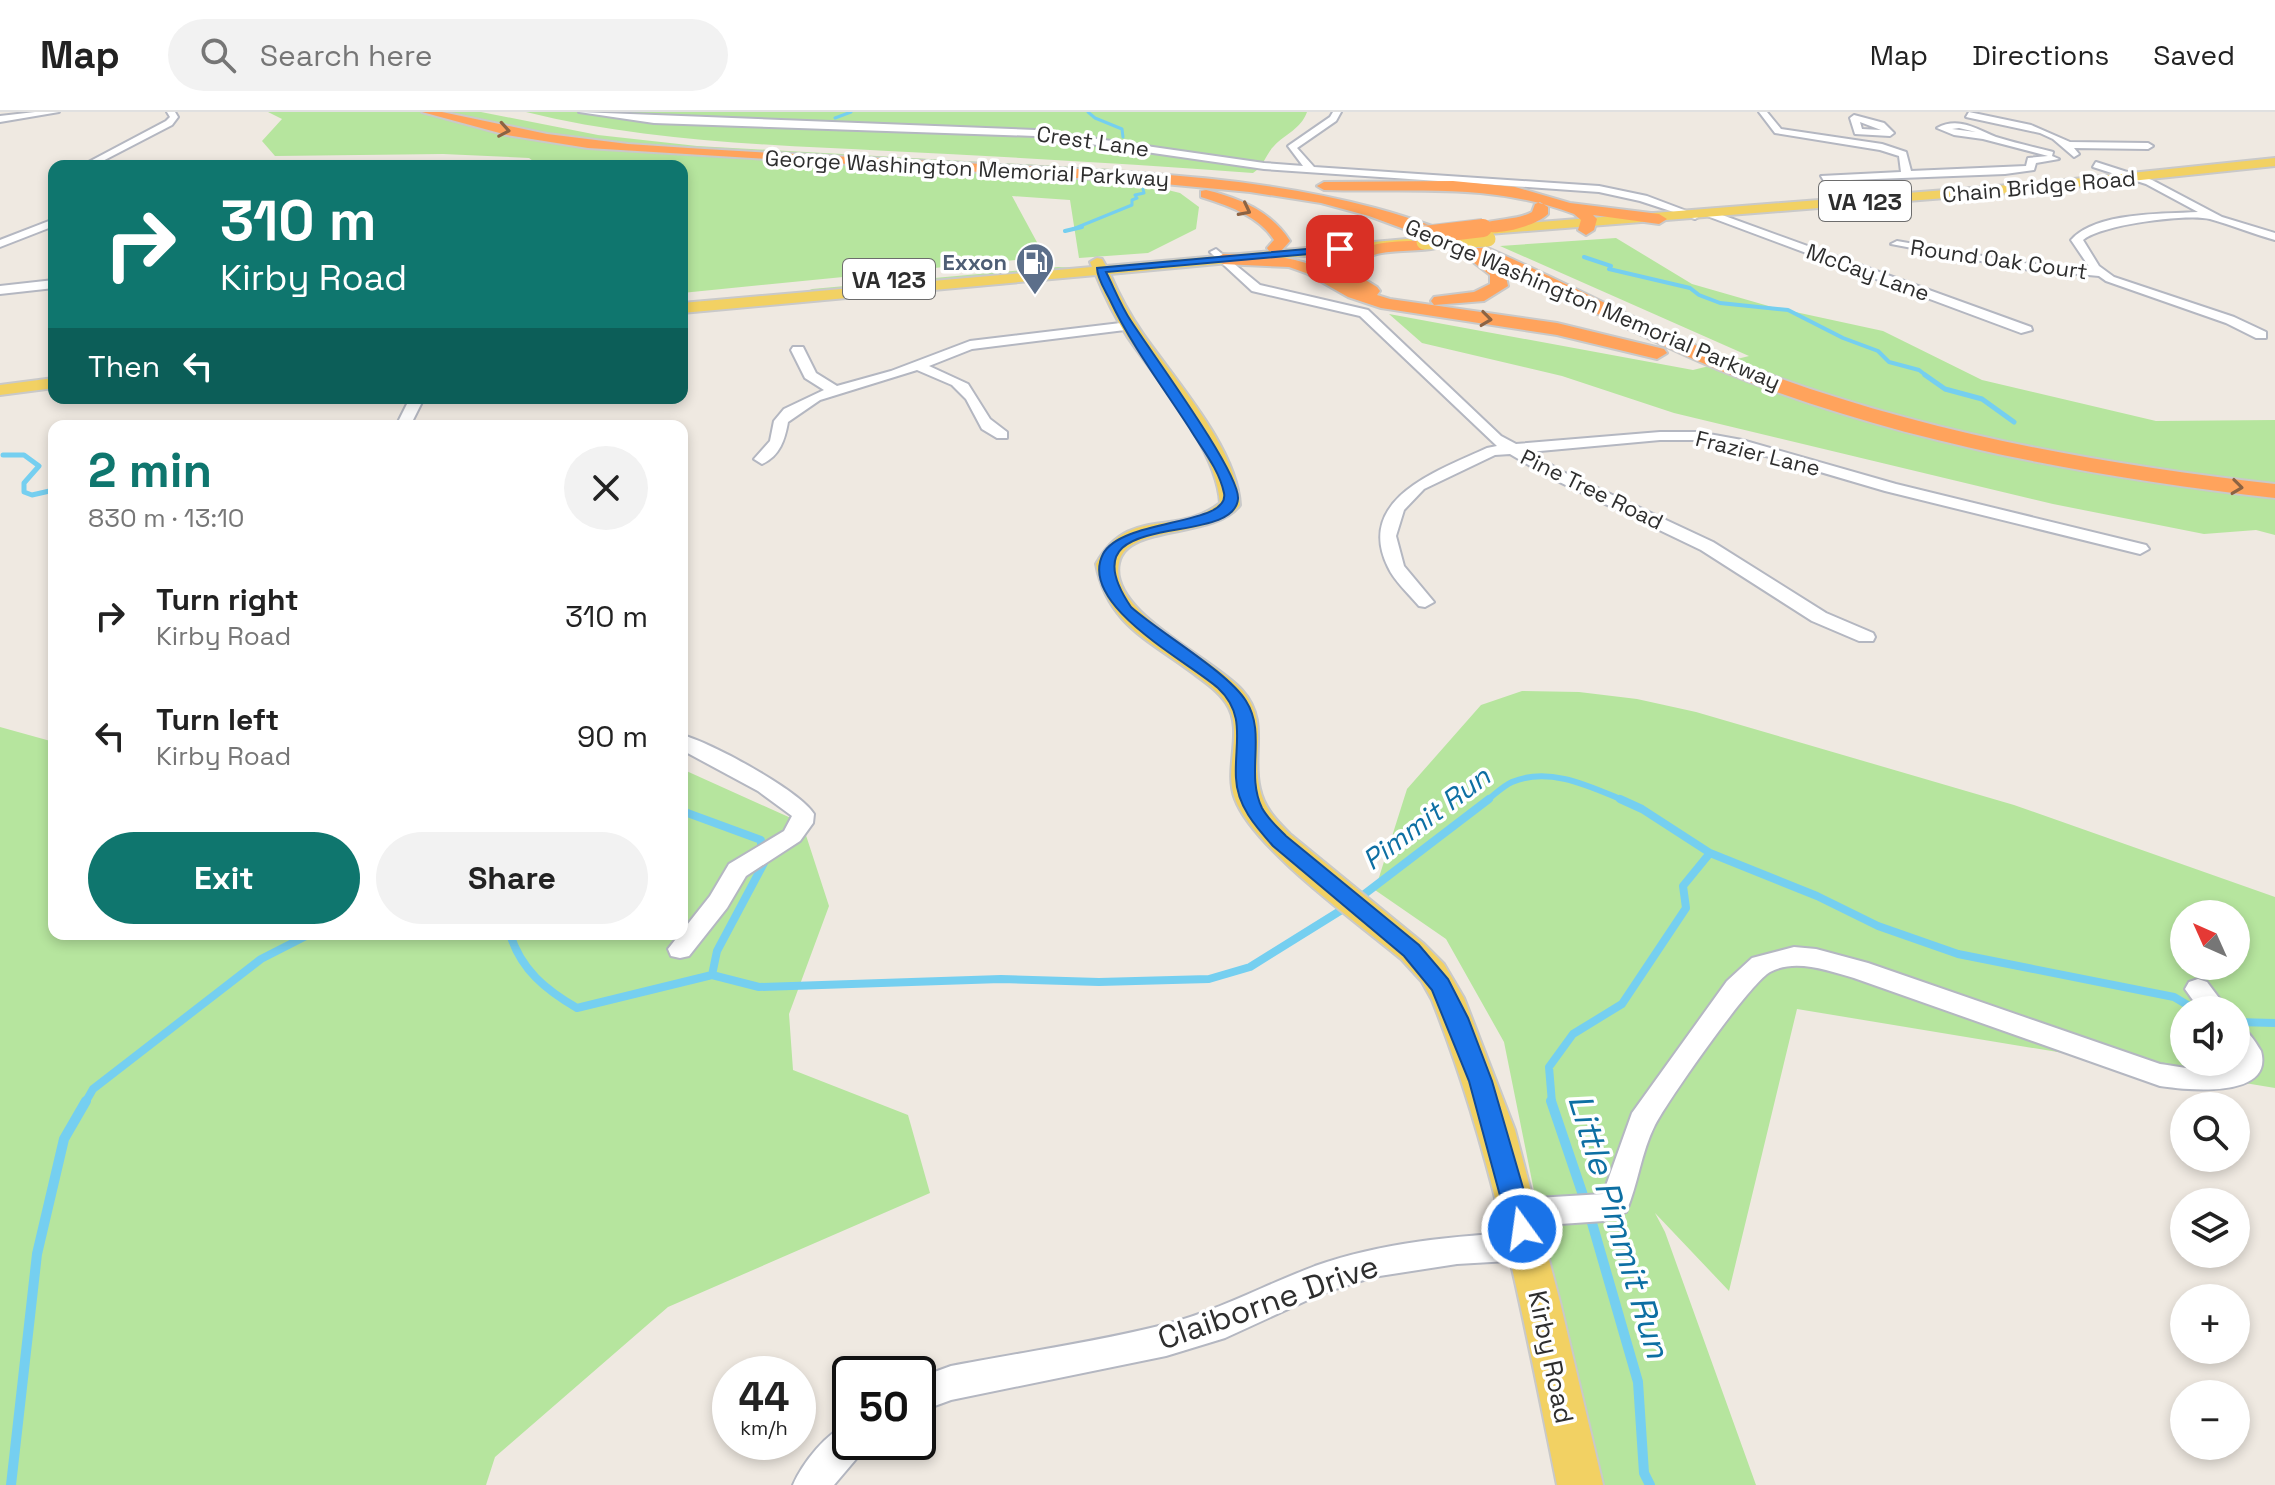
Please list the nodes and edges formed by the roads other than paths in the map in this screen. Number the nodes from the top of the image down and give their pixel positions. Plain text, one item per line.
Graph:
1 (55, 112) edge
2 (171, 112) edge
3 (428, 112) edge
4 (491, 112) edge
5 (583, 112) edge
6 (696, 112) edge
7 (1337, 112) edge
8 (1763, 112) edge
9 (1865, 112) edge
10 (1961, 114) edge
11 (1854, 118) dead end
12 (0, 119) edge
13 (678, 121) junction
14 (1984, 136) dead end
15 (2148, 146) dead end
16 (2019, 158) dead end
17 (2039, 159) junction
18 (2072, 159) junction
19 (98, 160) edge
20 (2275, 162) edge
21 (1312, 170) junction
22 (1825, 173) dead end
23 (1089, 174) junction
24 (1205, 176) junction
25 (1907, 177) junction
26 (2130, 178) junction
27 (1540, 207) junction
28 (1570, 207) junction
29 (1711, 214) junction
30 (2209, 215) junction
31 (1695, 216) junction
32 (1659, 219) junction
33 (48, 224) edge
34 (1580, 227) junction
35 (1487, 233) junction
36 (2275, 237) edge
37 (1424, 238) junction
38 (0, 244) edge
39 (1897, 244) dead end
40 (1507, 245) junction
41 (1275, 248) junction
42 (1298, 249) junction
43 (1220, 256) junction
44 (1098, 266) junction
45 (2101, 273) junction
46 (1328, 278) junction
47 (48, 285) edge
48 (0, 290) edge
49 (792, 292) junction
50 (688, 299) edge
51 (688, 307) edge
52 (1129, 326) junction
53 (2026, 330) dead end
54 (2261, 335) dead end
55 (798, 350) dead end
56 (917, 366) junction
57 (48, 372) edge
58 (0, 378) edge
59 (48, 384) edge
60 (0, 390) edge
61 (833, 390) junction
62 (1002, 435) dead end
63 (1995, 447) junction
64 (1512, 449) junction
65 (762, 459) dead end
66 (2275, 473) edge
67 (2275, 491) edge
68 (2140, 549) dead end
69 (1425, 602) dead end
70 (1866, 637) dead end
71 (688, 744) edge
72 (688, 939) edge
73 (687, 940) edge
74 (680, 949) dead end
75 (2198, 989) dead end
76 (2204, 996) edge
77 (2235, 1076) edge
78 (1528, 1224) junction
79 (936, 1388) edge
80 (833, 1460) edge
81 (811, 1485) edge
82 (1580, 1485) edge

1 - 12 street
2 - 19 street
3 -> 23 highway, George Washington Memorial Parkway
4 - 24 highway, George Washington Memorial Parkway
5 - 13 street, Crest Lane
6 - 13 street
7 - 21 street
8 - 25 street
9 - 11 street
10 - 18 street
13 - 21 street, Crest Lane
14 - 18 street
15 - 18 street
16 - 17 street
17 - 18 street
17 - 25 street
18 - 26 street
20 - 26 main road, Chain Bridge Road / VA 123
21 - 31 street, Crest Lane
22 - 25 street
23 - 37 highway, George Washington Memorial Parkway
23 -> 41 highway
24 - 28 highway
24 - 40 highway, George Washington Memorial Parkway
26 - 29 main road, Chain Bridge Road / VA 123
26 - 30 street
27 - 34 highway
27 - 35 highway
27 - 40 highway
28 - 32 highway
28 - 34 highway
29 - 31 main road, Chain Bridge Road / VA 123
29 - 53 street, McCay Lane
30 - 36 street
30 - 45 street
31 - 32 main road, Chain Bridge Road / VA 123
32 - 34 main road, Chain Bridge Road / VA 123
33 - 38 street
34 - 35 main road, Chain Bridge Road / VA 123
34 - 40 main road, Chain Bridge Road / VA 123
35 - 37 highway, bridge
35 - 40 main road, Chain Bridge Road / VA 123
37 - 37 highway
37 - 42 main road, VA 123
37 - 63 highway, George Washington Memorial Parkway
39 - 45 street, Round Oak Court
40 - 66 highway, George Washington Memorial Parkway
41 - 42 main road, VA 123
41 - 43 main road, VA 123
42 - 43 main road, VA 123
42 - 46 highway
43 - 44 main road, VA 123
43 - 46 highway
43 - 64 street, Pine Tree Road
44 - 49 main road, VA 123
44 - 52 main road, Kirby Road
45 - 54 street
46 -> 63 highway
47 - 48 street
49 - 50 main road, VA 123
49 - 51 main road, VA 123
52 - 56 street
52 - 78 main road, Kirby Road
55 - 61 street
56 - 61 street
56 - 62 street
57 - 58 main road
59 - 60 main road
61 - 65 street
63 -> 67 highway, George Washington Memorial Parkway
64 - 68 street, Frazier Lane
64 - 69 street, Frazier Lane
64 - 70 street, Pine Tree Road
71 - 72 street
73 - 74 street
75 - 76 street
77 - 78 street, Claiborne Drive
78 - 79 street, Claiborne Drive
78 - 82 main road, Kirby Road
80 - 81 street

